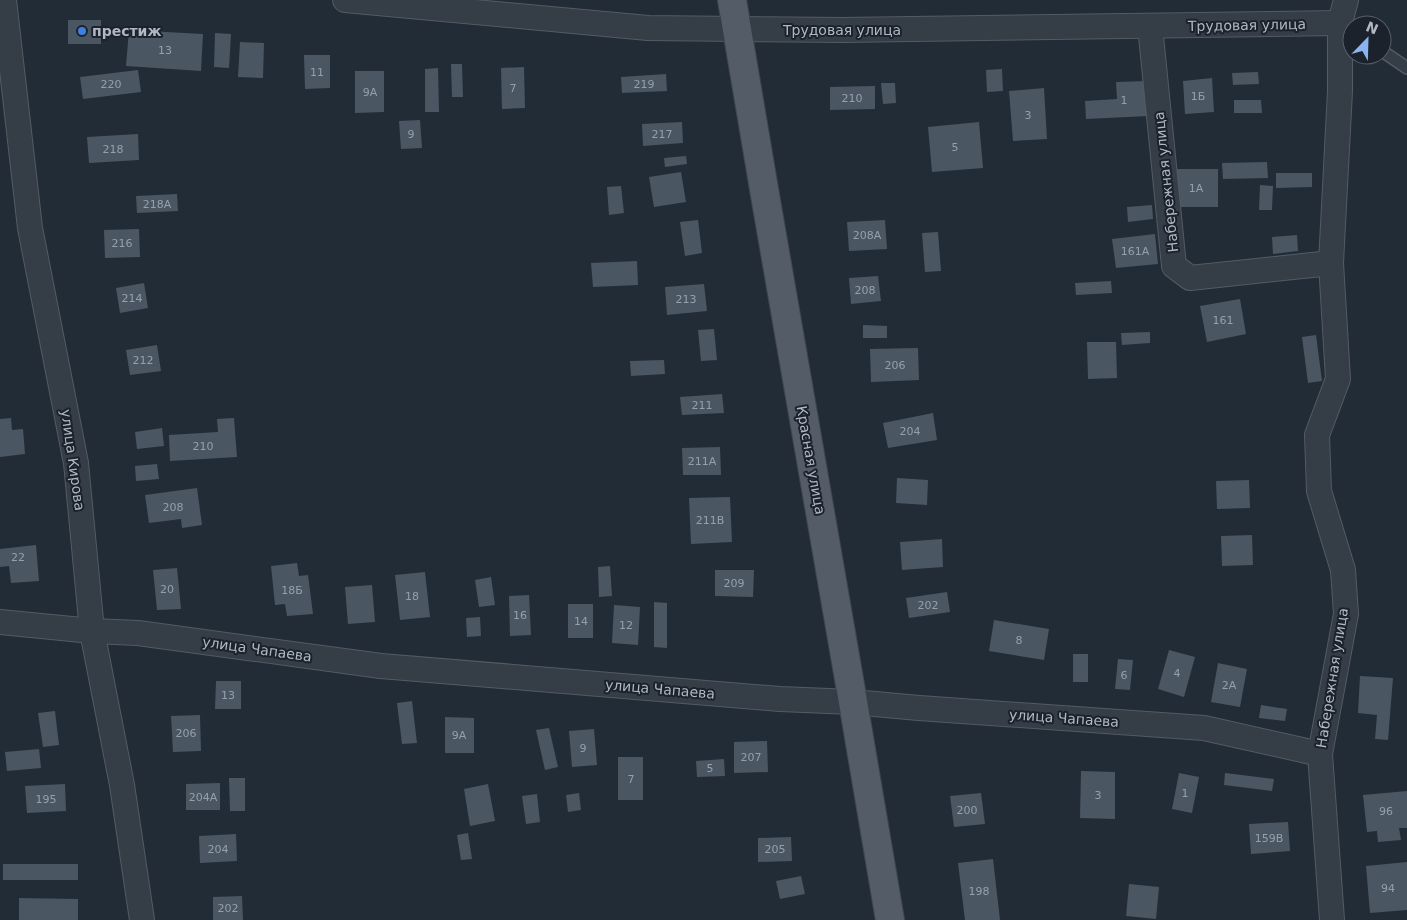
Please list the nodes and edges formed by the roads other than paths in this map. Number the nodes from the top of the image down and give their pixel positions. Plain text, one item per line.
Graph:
1 (4, 0) edge
2 (345, 0) edge
3 (732, 0) edge
4 (1346, 0) edge
5 (1346, 15) edge
6 (1150, 26) junction
7 (1342, 27) edge
8 (737, 29) junction
9 (1392, 58) edge
10 (1342, 65) edge
11 (1407, 68) edge
12 (1331, 263) junction
13 (0, 622) edge
14 (92, 631) junction
15 (853, 702) junction
16 (1320, 754) junction
17 (142, 920) edge
18 (890, 920) edge
19 (1332, 920) edge

1 - 14 street, улица Кирова
2 - 8 street, Трудовая улица
3 - 8 main road, Красная улица
4 - 5 street, Набережная улица
6 - 7 street, Трудовая улица
6 - 8 street, Трудовая улица
6 - 12 street, Набережная улица
8 - 15 main road, Красная улица
9 - 11 lane
10 - 12 street, Набережная улица
12 - 16 street, Набережная улица
13 - 14 street, улица Чапаева
14 - 15 street, улица Чапаева
14 - 17 street, улица Кирова
15 - 16 street, улица Чапаева
15 - 18 main road, Красная улица
16 - 19 street, Набережная улица

